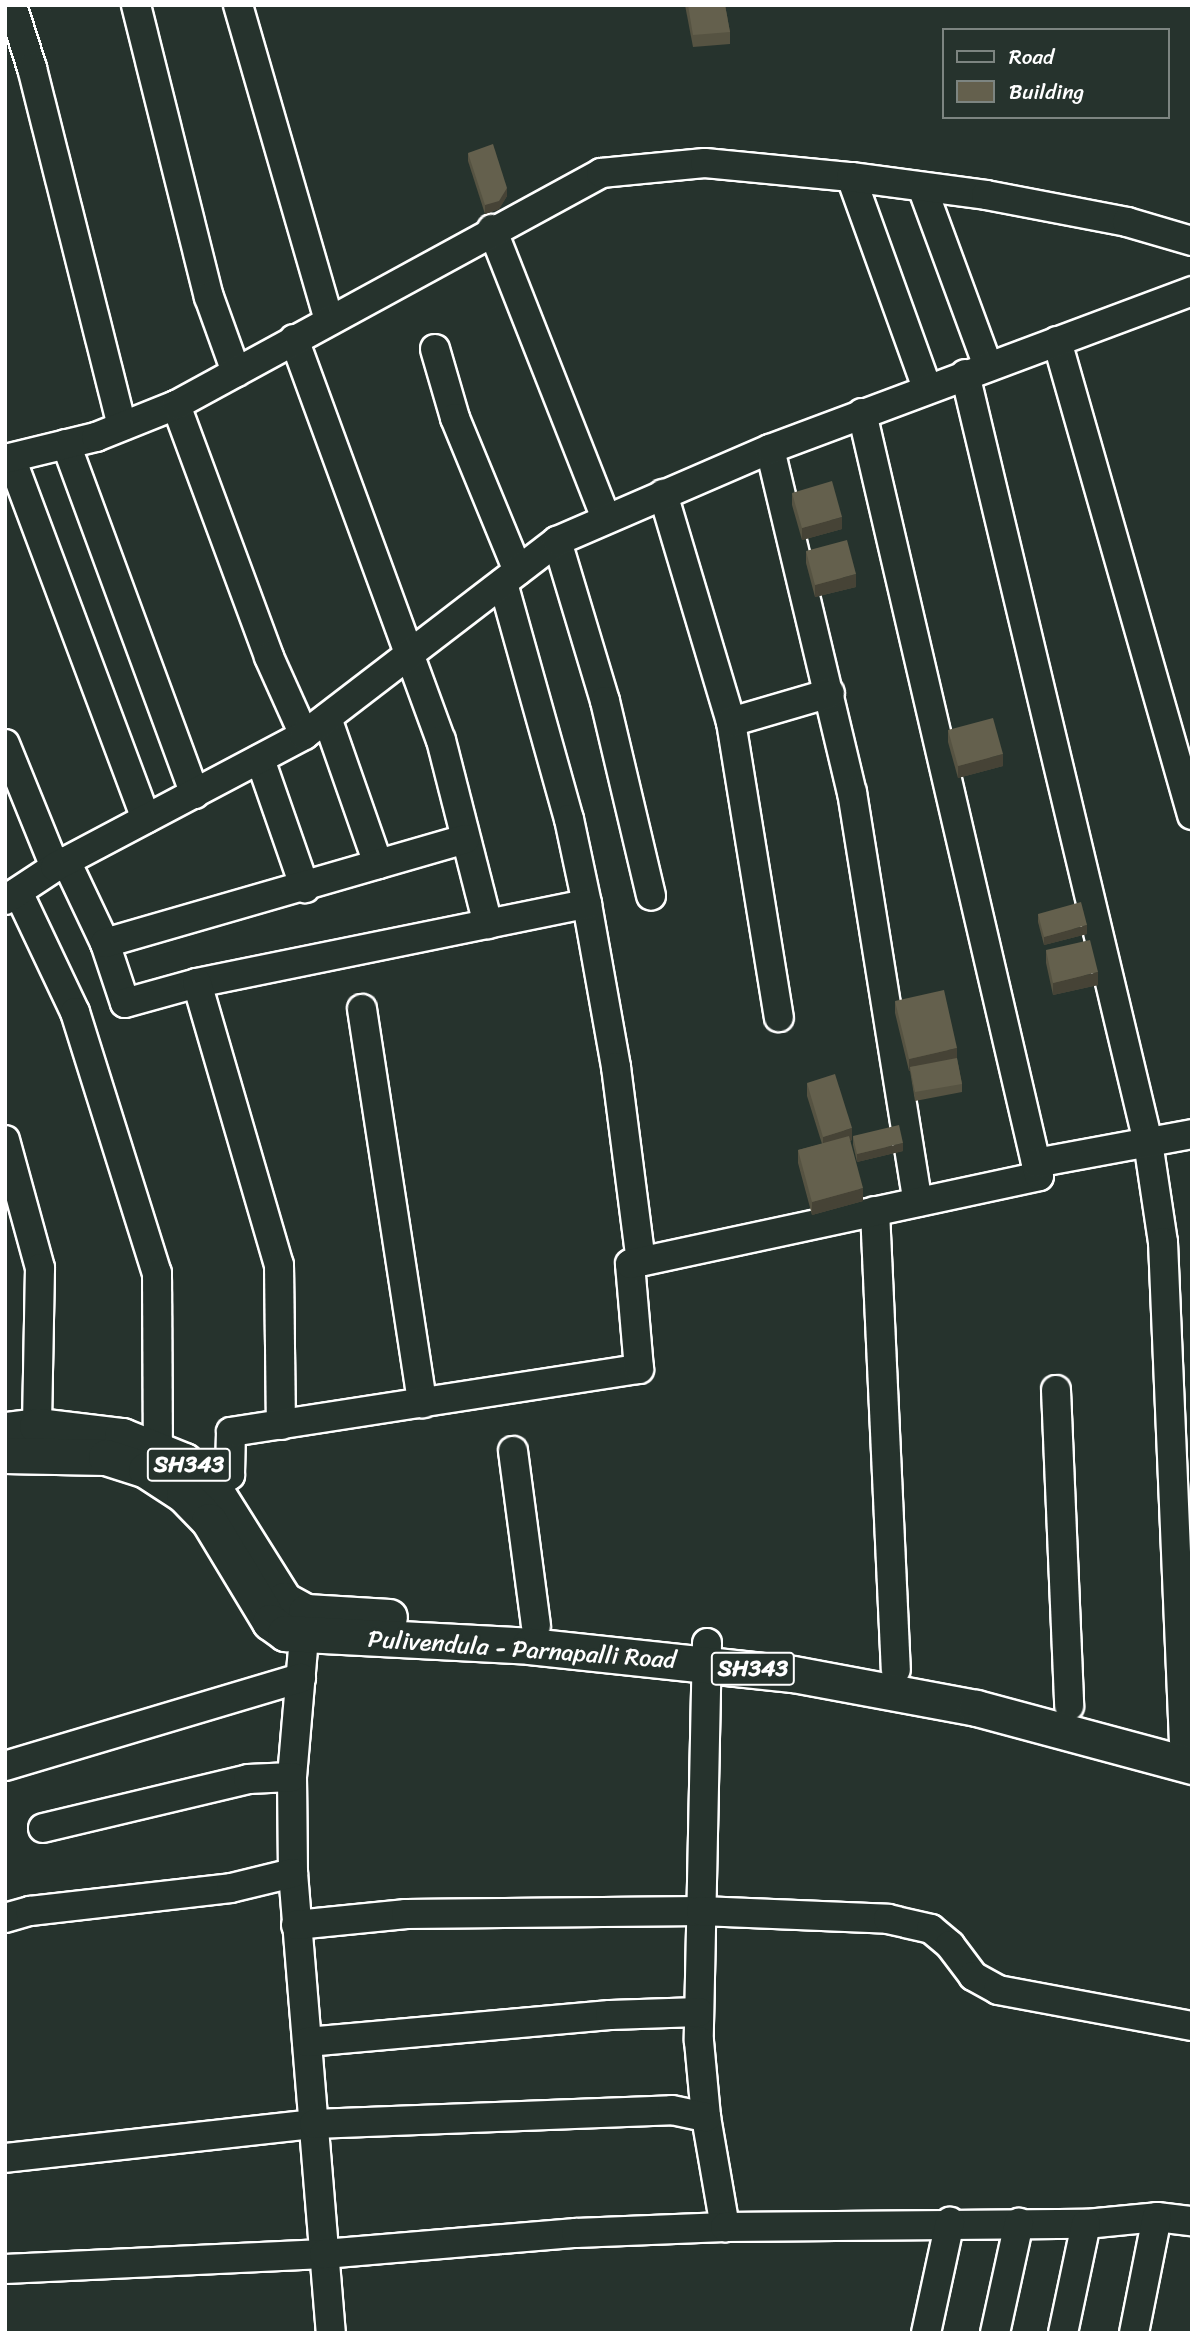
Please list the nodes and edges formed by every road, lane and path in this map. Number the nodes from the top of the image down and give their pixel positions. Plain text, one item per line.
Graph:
1 (12, 5) edge
2 (136, 5) edge
3 (238, 5) edge
4 (850, 177) junction
5 (922, 187) junction
6 (492, 229) junction
7 (1192, 241) edge
8 (1192, 291) edge
9 (329, 320) junction
10 (295, 339) junction
11 (1057, 341) junction
12 (435, 349) dead end
13 (976, 370) junction
14 (236, 372) junction
15 (927, 388) junction
16 (176, 405) junction
17 (862, 413) junction
18 (122, 426) junction
19 (66, 444) junction
20 (770, 449) junction
21 (8, 458) edge
22 (663, 494) junction
23 (606, 518) junction
24 (556, 541) junction
25 (510, 577) junction
26 (410, 657) junction
27 (830, 693) junction
28 (327, 718) junction
29 (731, 722) junction
30 (304, 735) junction
31 (5, 744) edge
32 (260, 759) junction
33 (195, 794) junction
34 (1192, 814) edge
35 (146, 819) junction
36 (465, 839) junction
37 (61, 864) junction
38 (378, 864) junction
39 (305, 888) junction
40 (11, 896) edge
41 (650, 896) dead end
42 (587, 904) junction
43 (488, 924) junction
44 (105, 943) junction
45 (197, 983) junction
46 (362, 1009) dead end
47 (779, 1017) dead end
48 (1192, 1134) edge
49 (5, 1140) edge
50 (1147, 1142) junction
51 (1036, 1163) junction
52 (918, 1202) junction
53 (875, 1211) junction
54 (641, 1261) junction
55 (1056, 1390) dead end
56 (422, 1403) junction
57 (281, 1425) junction
58 (21, 1428) edge
59 (158, 1450) junction
60 (513, 1451) dead end
61 (5, 1455) edge
62 (213, 1487) junction
63 (305, 1625) junction
64 (536, 1625) junction
65 (707, 1653) junction
66 (896, 1670) junction
67 (301, 1678) junction
68 (1069, 1706) junction
69 (1189, 1749) edge
70 (5, 1766) edge
71 (292, 1777) junction
72 (43, 1828) dead end
73 (293, 1873) junction
74 (701, 1911) junction
75 (5, 1918) edge
76 (296, 1925) junction
77 (699, 2012) junction
78 (1192, 2026) edge
79 (307, 2042) junction
80 (706, 2117) junction
81 (314, 2124) junction
82 (5, 2158) edge
83 (1157, 2217) junction
84 (1192, 2221) edge
85 (950, 2222) junction
86 (1019, 2223) junction
87 (1086, 2224) junction
88 (725, 2227) junction
89 (324, 2254) junction
90 (5, 2269) edge
91 (331, 2333) edge
92 (926, 2333) edge
93 (995, 2333) edge
94 (1063, 2333) edge
95 (1134, 2333) edge

1 - 18 street
2 - 14 street
3 - 9 street
4 - 5 street
4 - 6 street
4 - 15 street
5 - 7 street
5 - 13 street
6 - 9 street
6 - 23 street
8 - 11 street
9 - 10 street
10 - 14 street
10 - 26 street
11 - 13 street
11 - 34 street
12 - 25 street
13 - 15 street
13 - 50 street
14 - 16 street
15 - 17 street
16 - 18 street
16 - 30 street
17 - 20 street
17 - 51 street
18 - 19 street
19 - 21 street
19 - 33 street
20 - 22 street
20 - 27 street
21 - 35 street
22 - 23 street
22 - 29 street
23 - 24 street
24 - 25 street
24 - 41 street
25 - 26 street
25 - 42 street
26 - 28 street
26 - 36 street
27 - 29 street
27 - 52 street
28 - 30 street
28 - 38 street
29 - 47 street
30 - 32 street
31 - 37 street
32 - 33 street
32 - 39 street
33 - 35 street
35 - 37 street
36 - 38 street
36 - 43 street
37 - 40 street
37 - 44 street
38 - 39 street
39 - 44 street
40 - 59 street
42 - 43 street
42 - 54 street
43 - 45 street
44 - 45 street
45 - 57 street
46 - 56 street
48 - 50 street
49 - 58 street
50 - 51 street
50 - 69 street
51 - 52 street
52 - 53 street
53 - 54 street
53 - 66 street
54 - 56 street
55 - 68 street
56 - 57 street
57 - 62 street
58 - 59 main road, SH343
59 - 62 main road, SH343
60 - 64 street
61 - 63 main road, Pulivendula - Parnapalli Road
62 - 63 main road, SH343
63 - 64 main road, Pulivendula - Parnapalli Road / SH343
63 - 65 main road, Pulivendula - Parnapalli Road / SH343
63 - 67 street
64 - 65 main road, Pulivendula - Parnapalli Road / SH343
65 - 66 main road, Pulivendula - Parnapalli Road / SH343
65 - 69 main road, Pulivendula - Parnapalli Road / SH343
65 - 74 street
66 - 68 main road, Pulivendula - Parnapalli Road / SH343
67 - 70 street
67 - 71 street
68 - 69 main road, Pulivendula - Parnapalli Road / SH343
71 - 72 street
71 - 73 street
73 - 75 street
73 - 76 street
74 - 76 street
74 - 77 street
74 - 78 street
76 - 79 street
77 - 79 street
77 - 80 street
79 - 81 street
80 - 81 street
80 - 88 street
81 - 82 street
81 - 89 street
83 - 84 street
83 - 87 street
83 - 95 street
85 - 86 street
85 - 88 street
85 - 92 street
86 - 87 street
86 - 93 street
87 - 94 street
88 - 89 street
89 - 90 street
89 - 91 street

